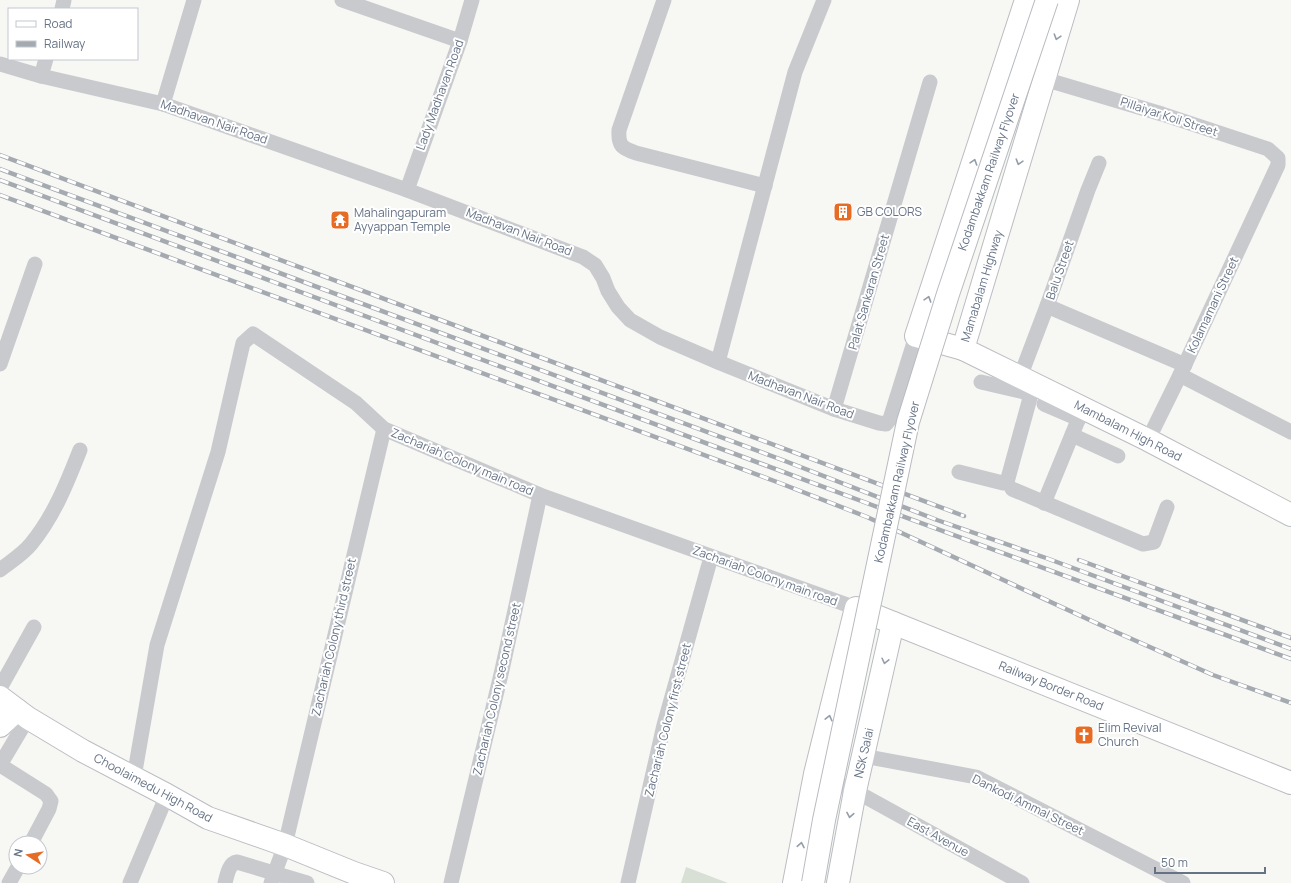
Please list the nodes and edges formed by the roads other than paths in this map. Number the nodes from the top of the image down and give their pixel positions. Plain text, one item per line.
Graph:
1 (194, 0) edge
2 (342, 0) edge
3 (472, 0) edge
4 (664, 0) edge
5 (824, 0) edge
6 (1026, 0) edge
7 (1047, 0) edge
8 (1068, 0) edge
9 (460, 41) junction
10 (46, 60) edge
11 (0, 64) edge
12 (41, 76) junction
13 (1044, 79) junction
14 (930, 82) dead end
15 (163, 104) junction
16 (1099, 163) dead end
17 (1275, 170) joint
18 (966, 185) junction
19 (765, 186) junction
20 (407, 190) junction
21 (1009, 195) junction
22 (941, 260) junction
23 (35, 264) dead end
24 (986, 273) junction
25 (1047, 306) junction
26 (916, 336) junction
27 (963, 349) junction
28 (718, 362) junction
29 (0, 364) edge
30 (1182, 370) junction
31 (1007, 377) junction
32 (981, 382) dead end
33 (1044, 404) dead end
34 (834, 409) junction
35 (1081, 414) junction
36 (384, 429) junction
37 (1291, 432) edge
38 (1072, 435) junction
39 (1148, 440) junction
40 (80, 450) dead end
41 (1118, 456) dead end
42 (959, 472) dead end
43 (1012, 489) dead end
44 (540, 495) junction
45 (1044, 503) junction
46 (1167, 507) dead end
47 (1291, 515) edge
48 (711, 557) junction
49 (0, 570) edge
50 (856, 608) junction
51 (893, 623) junction
52 (34, 627) dead end
53 (0, 688) edge
54 (0, 697) edge
55 (23, 714) junction
56 (0, 726) edge
57 (863, 756) junction
58 (0, 765) edge
59 (815, 774) junction
60 (134, 777) junction
61 (1291, 783) edge
62 (855, 791) junction
63 (167, 794) junction
64 (35, 835) edge
65 (284, 845) junction
66 (273, 878) edge
67 (352, 878) edge
68 (130, 883) edge
69 (225, 883) edge
70 (307, 883) edge
71 (383, 883) edge
72 (451, 883) edge
73 (628, 883) edge
74 (794, 883) edge
75 (813, 883) edge
76 (838, 883) edge
77 (1022, 883) edge
78 (1183, 883) edge

1 - 15 street
2 - 9 street
3 - 9 street, Lady Madhavan Road
4 - 19 street
5 - 19 street
18 -> 6 street
7 - 75 street, Kodambakkam Railway Flyover, bridge
8 -> 13 street, Mamabalam Highway
9 - 20 street, Lady Madhavan Road
10 - 12 street
11 - 12 street, Madhavan Nair Road
12 - 15 street, Madhavan Nair Road
13 - 17 street, Pillaiyar Koil Street
13 -> 21 street, Mamabalam Highway
14 - 34 street, Palat Sankaran Street
15 - 20 street, Madhavan Nair Road
16 - 25 street, Balu Street
17 - 30 street, Kolamamani Street
18 - 21 street
18 - 22 street
19 - 28 street
20 - 28 street, Madhavan Nair Road
21 - 24 street, Mamabalam Highway
22 - 24 street
26 -> 22 street
23 - 29 street
24 - 27 street, Mamabalam Highway
25 - 30 street
25 - 31 street, Balu Street
26 - 27 street, Mamabalam Highway
26 - 34 street, Madhavan Nair Road
27 - 31 street, Mambalam High Road
28 - 34 street, Madhavan Nair Road
30 - 37 street
30 - 39 street, Kolamamani Street
31 - 32 street
31 - 35 street, Mambalam High Road
31 - 42 street
33 - 35 street
35 - 38 street
35 - 39 street, Mambalam High Road
36 - 44 street, Zachariah Colony main road
36 - 60 street, Zachariah Colony main road
36 - 65 street, Zachariah Colony third street
38 - 41 street
38 - 45 street
39 - 47 street, Mambalam High Road
40 - 49 street
43 - 45 street
44 - 48 street, Zachariah Colony main road
44 - 72 street, Zachariah Colony second street
45 - 46 street
48 - 50 street, Zachariah Colony main road
48 - 73 street, Zachariah Colony first street
50 - 51 street, Railway Border Road
59 -> 50 street
51 -> 57 street, NSK Salai
51 - 61 street, Railway Border Road
52 - 53 street
54 - 55 street, Choolaimedu High Road
55 - 56 street
55 - 58 street
55 - 60 street, Choolaimedu High Road
57 - 62 street, NSK Salai
57 - 78 street, Dankodi Ammal Street
58 - 64 street
59 - 62 street, East Avenue
74 -> 59 street
60 - 63 street, Choolaimedu High Road
62 -> 76 street, NSK Salai
62 - 77 street, East Avenue
63 - 65 street, Choolaimedu High Road
63 - 68 street
65 - 66 street, Zachariah Colony third street
65 - 67 street, Choolaimedu High Road
66 - 69 street
66 - 70 street
67 - 71 street, Choolaimedu High Road

